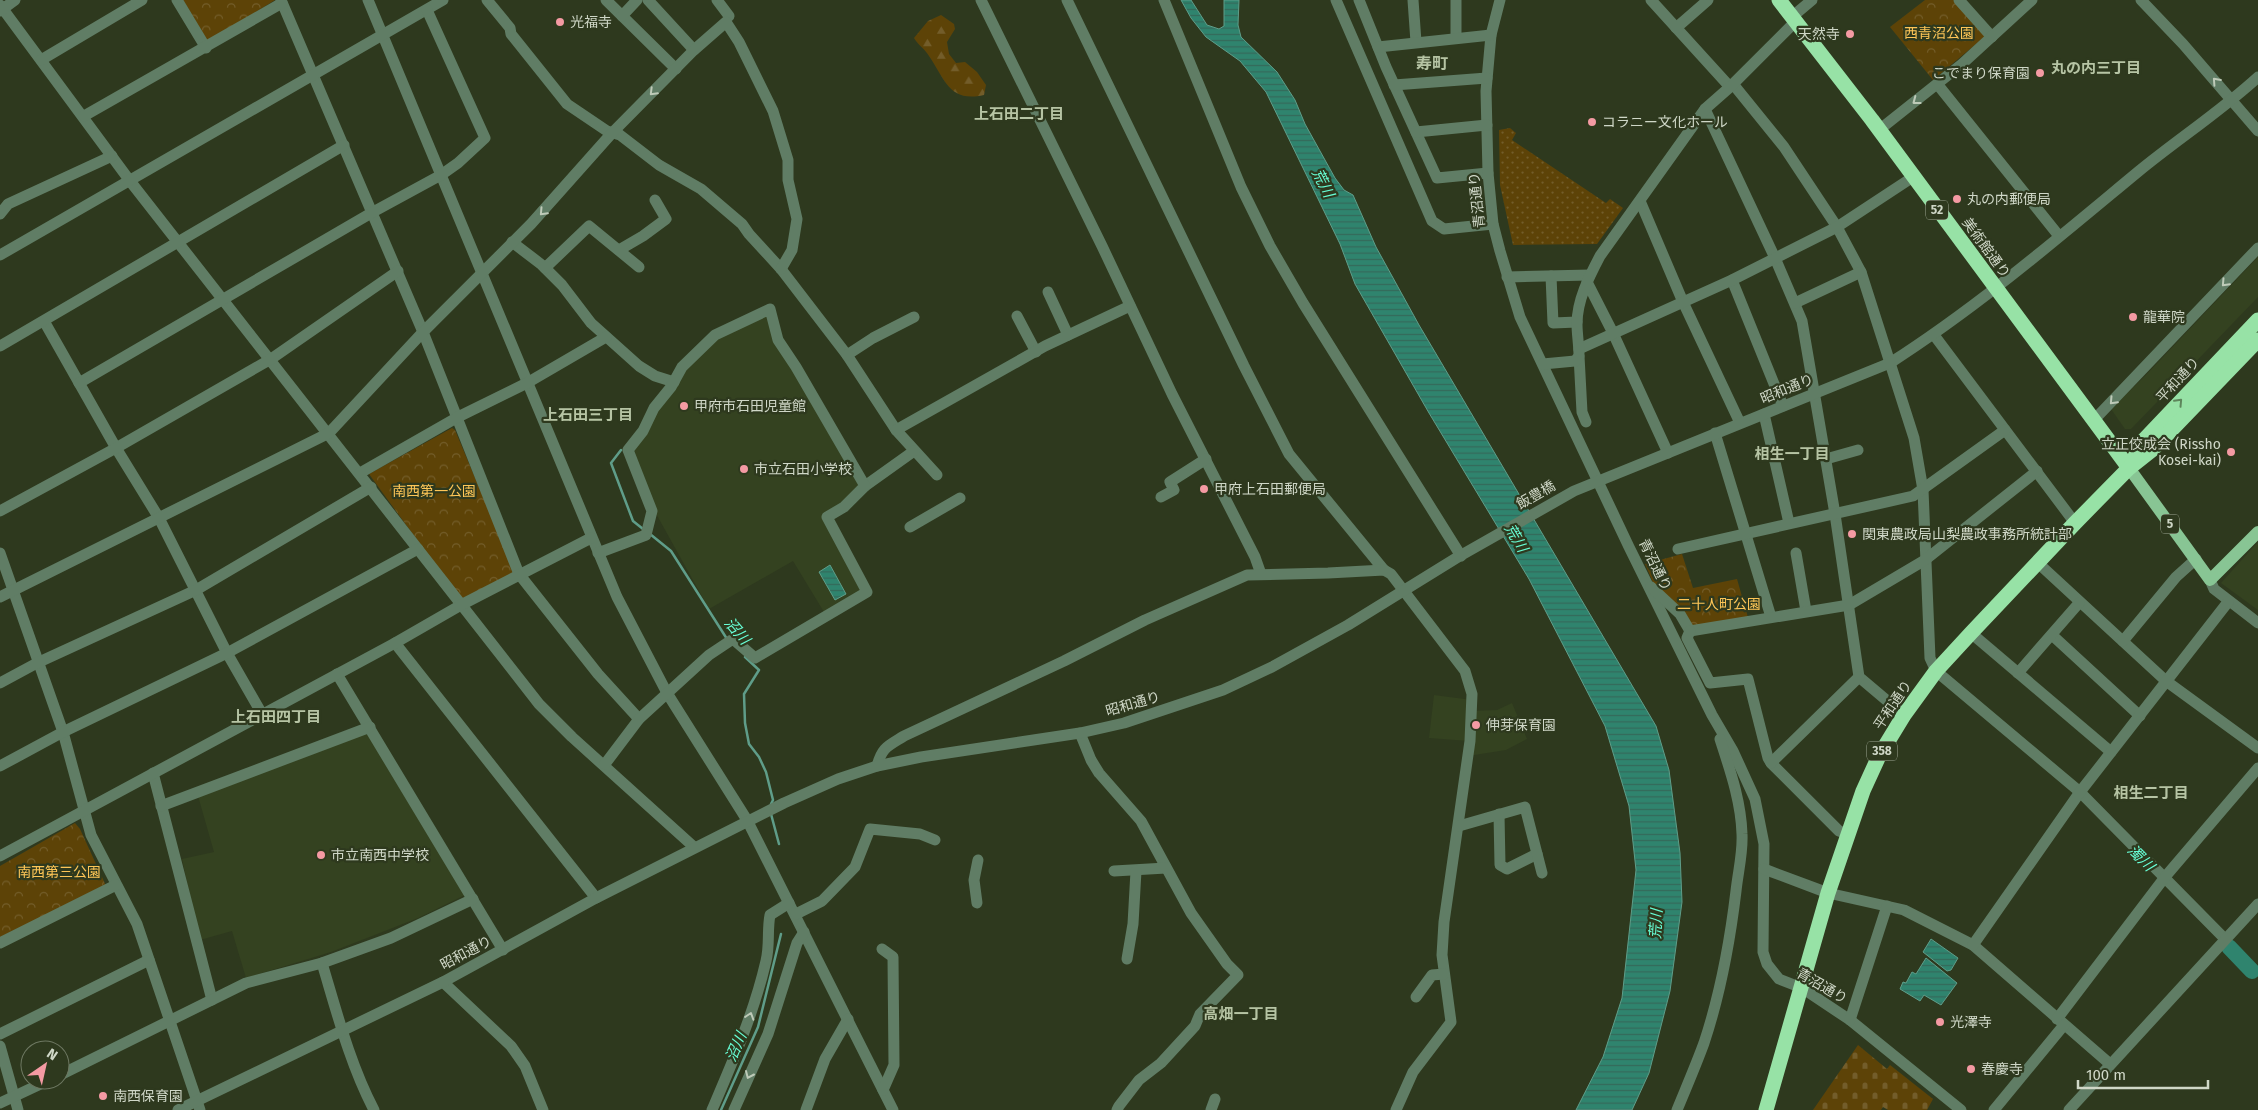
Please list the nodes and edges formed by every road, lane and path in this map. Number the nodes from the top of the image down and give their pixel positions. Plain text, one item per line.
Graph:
1 (15, 0) edge
2 (142, 0) edge
3 (177, 0) edge
4 (368, 0) edge
5 (443, 0) edge
6 (486, 0) edge
7 (606, 0) edge
8 (637, 0) edge
9 (648, 0) edge
10 (717, 0) edge
11 (981, 0) edge
12 (1067, 0) edge
13 (1164, 0) edge
14 (1336, 0) edge
15 (1359, 0) edge
16 (1413, 0) edge
17 (1456, 0) edge
18 (1500, 0) edge
19 (1651, 0) edge
20 (1708, 0) edge
21 (1779, 0) edge
22 (1812, 0) edge
23 (1959, 0) edge
24 (2032, 0) edge
25 (2141, 0) edge
26 (282, 2) edge
27 (1, 8) edge
28 (427, 10) junction
29 (622, 16) junction
30 (1794, 18) junction
31 (728, 19) junction
32 (1676, 28) junction
33 (1491, 35) junction
34 (383, 36) junction
35 (1992, 37) junction
36 (1456, 38) junction
37 (1416, 42) junction
38 (1378, 46) junction
39 (206, 48) junction
40 (694, 50) junction
41 (41, 60) junction
42 (676, 69) junction
43 (313, 75) junction
44 (2258, 77) edge
45 (1487, 78) junction
46 (1394, 85) junction
47 (1938, 85) junction
48 (1732, 86) junction
49 (2233, 100) junction
50 (1705, 108) junction
51 (84, 116) junction
52 (1487, 125) junction
53 (1879, 130) junction
54 (2258, 131) edge
55 (1416, 132) junction
56 (612, 133) junction
57 (344, 145) junction
58 (112, 156) junction
59 (1488, 173) junction
60 (441, 175) junction
61 (1913, 177) junction
62 (130, 181) junction
63 (655, 200) dead end
64 (1640, 201) junction
65 (373, 212) junction
66 (0, 214) edge
67 (1493, 224) junction
68 (1837, 227) junction
69 (2059, 236) junction
70 (179, 242) junction
71 (512, 242) junction
72 (2258, 248) edge
73 (619, 250) junction
74 (0, 255) edge
75 (1776, 258) junction
76 (639, 267) dead end
77 (545, 268) junction
78 (782, 269) junction
79 (398, 271) junction
80 (1861, 272) junction
81 (481, 273) junction
82 (1551, 276) junction
83 (1507, 277) junction
84 (1588, 278) junction
85 (1732, 280) junction
86 (1996, 289) junction
87 (1048, 292) dead end
88 (224, 300) junction
89 (1683, 302) junction
90 (1796, 303) junction
91 (1130, 306) junction
92 (1017, 316) dead end
93 (914, 317) dead end
94 (2258, 320) edge
95 (44, 321) junction
96 (1577, 322) junction
97 (423, 332) junction
98 (1613, 333) junction
99 (1068, 335) junction
100 (1934, 335) junction
101 (606, 337) junction
102 (2258, 340) edge
103 (0, 346) edge
104 (1036, 352) junction
105 (1579, 352) junction
106 (847, 354) junction
107 (271, 359) junction
108 (1890, 363) junction
109 (1543, 364) junction
110 (674, 382) junction
111 (79, 383) junction
112 (527, 383) junction
113 (1814, 394) junction
114 (1783, 406) junction
115 (1764, 414) junction
116 (458, 417) junction
117 (2094, 420) junction
118 (1586, 422) dead end
119 (1740, 423) junction
120 (896, 430) junction
121 (2005, 430) junction
122 (329, 433) junction
123 (1715, 433) junction
124 (116, 448) junction
125 (1858, 450) dead end
126 (914, 451) junction
127 (1668, 453) junction
128 (1826, 458) junction
129 (1206, 460) junction
130 (2130, 468) junction
131 (2037, 471) junction
132 (360, 473) junction
133 (938, 475) dead end
134 (1598, 482) junction
135 (866, 486) junction
136 (371, 487) junction
137 (1923, 490) junction
138 (1574, 491) joint
139 (1161, 497) dead end
140 (960, 498) dead end
141 (0, 511) edge
142 (1835, 514) junction
143 (159, 518) junction
144 (1789, 523) junction
145 (2075, 523) junction
146 (910, 527) dead end
147 (2258, 532) edge
148 (1746, 533) junction
149 (591, 538) junction
150 (418, 549) junction
151 (1678, 549) dead end
152 (0, 553) edge
153 (598, 553) junction
154 (1796, 553) dead end
155 (1461, 556) junction
156 (2196, 559) junction
157 (1925, 560) junction
158 (2038, 564) junction
159 (1384, 570) junction
160 (519, 574) junction
161 (1261, 574) junction
162 (2210, 580) junction
163 (1648, 584) junction
164 (14, 590) junction
165 (196, 590) junction
166 (1402, 591) junction
167 (0, 597) edge
168 (2228, 602) junction
169 (2079, 603) junction
170 (461, 605) junction
171 (1848, 605) junction
172 (1806, 611) junction
173 (1771, 616) junction
174 (2258, 623) edge
175 (1690, 631) junction
176 (1971, 633) junction
177 (2052, 635) junction
178 (2123, 641) junction
179 (395, 642) junction
180 (227, 653) junction
181 (37, 663) junction
182 (1936, 671) junction
183 (2018, 673) junction
184 (337, 674) junction
185 (1859, 677) junction
186 (2166, 681) junction
187 (0, 683) edge
188 (667, 693) junction
189 (262, 714) junction
190 (1712, 715) junction
191 (1904, 715) junction
192 (2140, 716) junction
193 (638, 719) junction
194 (370, 727) junction
195 (63, 732) junction
196 (1080, 733) junction
197 (2258, 748) edge
198 (2111, 752) junction
199 (1771, 763) junction
200 (604, 764) junction
201 (0, 766) edge
202 (877, 766) junction
203 (2258, 768) edge
204 (153, 773) junction
205 (2080, 792) junction
206 (161, 806) junction
207 (84, 810) junction
208 (1500, 814) junction
209 (747, 820) junction
210 (1459, 826) junction
211 (1848, 834) junction
212 (934, 840) dead end
213 (694, 847) junction
214 (1537, 854) junction
215 (0, 856) edge
216 (978, 860) dead end
217 (1166, 868) junction
218 (1764, 869) junction
219 (1114, 871) dead end
220 (1136, 871) junction
221 (1542, 873) dead end
222 (2164, 879) junction
223 (116, 885) junction
224 (1828, 893) junction
225 (596, 898) junction
226 (473, 900) junction
227 (977, 902) dead end
228 (789, 903) junction
229 (2258, 904) edge
230 (1887, 906) junction
231 (796, 914) junction
232 (804, 932) junction
233 (2225, 939) junction
234 (0, 943) edge
235 (1973, 945) junction
236 (882, 949) dead end
237 (503, 950) junction
238 (1127, 959) dead end
239 (150, 960) junction
240 (322, 963) junction
241 (1444, 974) junction
242 (443, 982) junction
243 (1802, 988) junction
244 (1416, 998) dead end
245 (212, 1000) junction
246 (848, 1019) junction
247 (1850, 1020) junction
248 (170, 1022) junction
249 (2060, 1022) junction
250 (342, 1030) junction
251 (0, 1034) edge
252 (0, 1046) edge
253 (2110, 1064) junction
254 (70, 1070) edge
255 (28, 1090) edge
256 (883, 1090) junction
257 (13, 1097) junction
258 (0, 1104) edge
259 (199, 1105) edge
260 (18, 1110) edge
261 (178, 1110) edge
262 (374, 1110) edge
263 (543, 1110) edge
264 (712, 1110) edge
265 (734, 1110) edge
266 (806, 1110) edge
267 (893, 1110) edge
268 (1118, 1110) edge
269 (1396, 1110) edge
270 (1677, 1110) edge
271 (1766, 1110) edge
272 (1961, 1110) edge
273 (1994, 1110) edge
274 (2069, 1110) edge

1 - 27 street
2 - 41 street
3 - 39 street
4 - 34 street
5 - 28 street
6 - 56 street
7 - 29 street
8 - 29 street
9 - 40 street
10 - 31 street
11 - 91 street
12 - 159 street
13 - 155 street
14 - 67 street
15 - 38 street
16 - 37 street
17 - 36 street
18 - 33 street, 青沼通り
19 - 32 street
20 - 32 street
21 - 30 highway, 美術館通り / 52
22 - 30 street
23 - 35 street
24 - 35 street
49 -> 25 street
26 - 39 street
26 - 43 street
27 - 41 street
28 - 34 street
28 - 60 street
29 - 42 street
30 - 48 street
30 - 53 highway, 美術館通り / 52
31 - 40 street
31 - 78 street
32 - 48 street
33 - 36 street
33 - 45 street, 青沼通り
34 - 43 street
34 - 60 street
35 - 47 street
36 - 37 street
37 - 38 street
38 - 46 street
39 - 51 street
40 - 42 street
41 - 51 street
42 -> 56 street
43 - 57 street
43 - 62 street
44 - 49 street, 昭和通り
45 - 46 street
45 - 52 street, 青沼通り
46 - 55 street
47 -> 53 street
47 - 69 street
48 - 50 street
48 - 68 street
49 - 54 street
49 - 69 street, 昭和通り
50 - 64 street
50 - 75 street
51 - 58 street
52 - 55 street
52 - 59 street, 青沼通り
53 - 61 highway, 美術館通り / 52
55 - 59 street
56 -> 71 street
56 - 78 street
57 - 65 street
57 - 70 street
58 - 62 street
58 - 66 street
59 - 67 street, 青沼通り
60 - 65 street
60 - 81 street
61 - 68 street
61 - 86 highway, 美術館通り / 52
62 - 70 street
62 - 74 street
63 - 73 street
64 - 84 street
64 - 89 street
65 - 79 street
65 - 88 street
67 - 83 street, 青沼通り
68 - 75 street
68 - 80 street
69 - 86 street, 昭和通り
70 - 88 street
70 - 95 street
71 - 77 street
71 - 81 street
72 -> 117 street
73 - 76 street
73 - 77 street
75 - 85 street
75 - 90 street
77 - 101 street
78 - 106 street
79 - 97 street
79 - 107 street
80 - 90 street
80 - 108 street
81 - 97 street
81 - 112 street
82 - 83 street
82 - 84 street
82 - 96 street
83 - 109 street, 青沼通り
84 - 96 street
84 - 98 street
85 - 89 street
85 - 114 street
86 - 100 street, 昭和通り
86 - 117 highway, 美術館通り / 52
87 - 99 street
88 - 107 street
88 - 111 street
89 - 98 street
89 - 119 street
90 - 113 street
91 - 99 street
91 - 129 street
92 - 104 street
93 - 106 street
130 -> 94 highway, 平和通り
95 - 103 street
95 - 111 street
96 - 105 street
97 - 116 street
97 - 122 street
98 - 105 street
98 - 127 street
99 - 104 street
100 - 108 street, 昭和通り
100 - 121 street
101 - 110 street
101 - 112 street
102 - 130 highway, 平和通り
104 - 120 street
105 - 109 street
105 - 118 street
106 - 120 street
107 - 122 street
107 - 124 street
108 - 113 street, 昭和通り
108 - 137 street
109 - 134 street, 青沼通り
110 - 135 street
110 - 153 street
111 - 124 street
112 - 116 street
112 - 149 street
113 - 114 street, 昭和通り
113 - 128 street
114 - 115 street, 昭和通り
115 - 119 street, 昭和通り
115 - 144 street
116 - 132 street
116 - 160 street
117 - 130 highway, 美術館通り / 52
119 - 123 street, 昭和通り
120 - 126 street
121 - 131 street
121 - 137 street
122 - 132 street
122 - 143 street
123 - 127 street, 昭和通り
123 - 148 street
124 - 141 street
124 - 143 street
125 - 128 street
126 - 133 street
126 - 135 street
127 - 134 street, 昭和通り
128 - 142 street
129 - 139 street
129 - 161 street
130 - 145 highway, 平和通り / 358
130 - 156 main road, 5
131 - 145 street
131 - 157 street
132 - 136 street
134 - 138 street, 昭和通り
134 - 163 street, 青沼通り
135 - 188 street
136 - 150 street
136 - 165 street
137 - 142 street
137 - 157 street
138 - 155 street, 飯豊橋
140 - 146 street
142 - 144 street
142 - 171 street
143 - 164 street
143 - 165 street
144 - 148 street
145 - 158 highway, 平和通り / 358
147 - 162 main road
148 - 151 street
148 - 173 street
149 - 153 street
149 - 160 street
150 - 170 street
150 - 180 street
152 - 164 street
153 - 188 street
154 - 172 street
155 - 166 street, 昭和通り
156 - 162 main road, 5
156 - 178 street
157 - 171 street
157 - 182 street
158 - 169 street
158 - 176 highway, 平和通り / 358
159 - 161 street
159 - 166 street
160 - 170 street
160 - 193 street
161 - 202 street
162 - 168 street
163 - 175 street
163 - 190 street, 青沼通り
164 - 167 street
164 - 181 street
165 - 180 street
165 - 181 street
166 - 196 street, 昭和通り
166 - 210 street
168 - 174 street
168 - 186 street
169 - 177 street
169 - 178 street
170 - 179 street
170 - 200 street
171 - 172 street
171 - 185 street
172 - 173 street
173 - 175 street
175 - 199 street
176 - 182 highway, 平和通り / 358
176 - 183 street
177 - 183 street
177 - 192 street
178 - 186 street
179 - 184 street
179 - 225 street
180 - 189 street
180 - 195 street
181 - 187 street
181 - 195 street
182 - 191 highway, 平和通り / 358
182 - 205 street
183 - 198 street
184 - 189 street
184 - 194 street
185 - 191 street
185 - 199 street
186 - 192 street
186 - 197 street
188 - 193 street
188 - 209 street
189 - 204 street
190 - 218 street, 青沼通り
190 - 270 street
191 - 211 highway, 平和通り / 358
192 - 198 street
193 - 200 street
194 - 206 street
194 - 226 street
195 - 201 street
195 - 207 street
196 - 202 street, 昭和通り
196 - 217 street
198 - 205 street
199 - 211 street
200 - 213 street
202 - 209 street, 昭和通り
203 - 222 street
204 - 206 street
204 - 207 street
205 - 222 street
205 - 235 street
206 - 245 street
207 - 215 street
207 - 223 street
208 - 210 street
208 - 214 street
208 - 214 street
209 - 213 street, 昭和通り
209 - 228 street
210 - 241 street
211 - 224 highway, 平和通り / 358
212 - 231 street
213 - 225 street, 昭和通り
214 - 221 street
216 - 227 street
217 - 220 street
217 - 268 street
218 - 224 street
218 - 243 street, 青沼通り
219 - 220 street
220 - 238 street
222 - 233 street
222 - 249 street
223 - 234 street
223 - 239 street
224 - 230 street
224 - 243 highway, 平和通り / 358
225 - 237 street, 昭和通り
226 - 237 street
226 - 240 street
228 - 231 street
264 -> 228 street
229 - 233 street
230 - 235 street
230 - 247 street
231 - 232 street
232 - 246 street
232 -> 265 street
233 - 253 street
235 - 249 street
236 - 256 street
237 - 242 street, 昭和通り
239 - 248 street
239 - 251 street
240 - 245 street
240 - 250 street
241 - 244 street
241 - 269 street
242 - 250 street, 昭和通り
242 - 263 street
243 - 247 street, 青沼通り
243 - 271 highway, 平和通り / 358
245 - 248 street
246 - 256 street
246 - 266 street
247 - 272 street, 青沼通り
248 - 254 street
248 - 259 street
249 - 253 street
249 - 273 street
250 - 259 street, 昭和通り
250 - 262 street
252 - 257 street
253 - 274 street
255 - 257 street
256 - 267 street
257 - 258 street
257 - 260 street
259 - 261 street, 昭和通り

